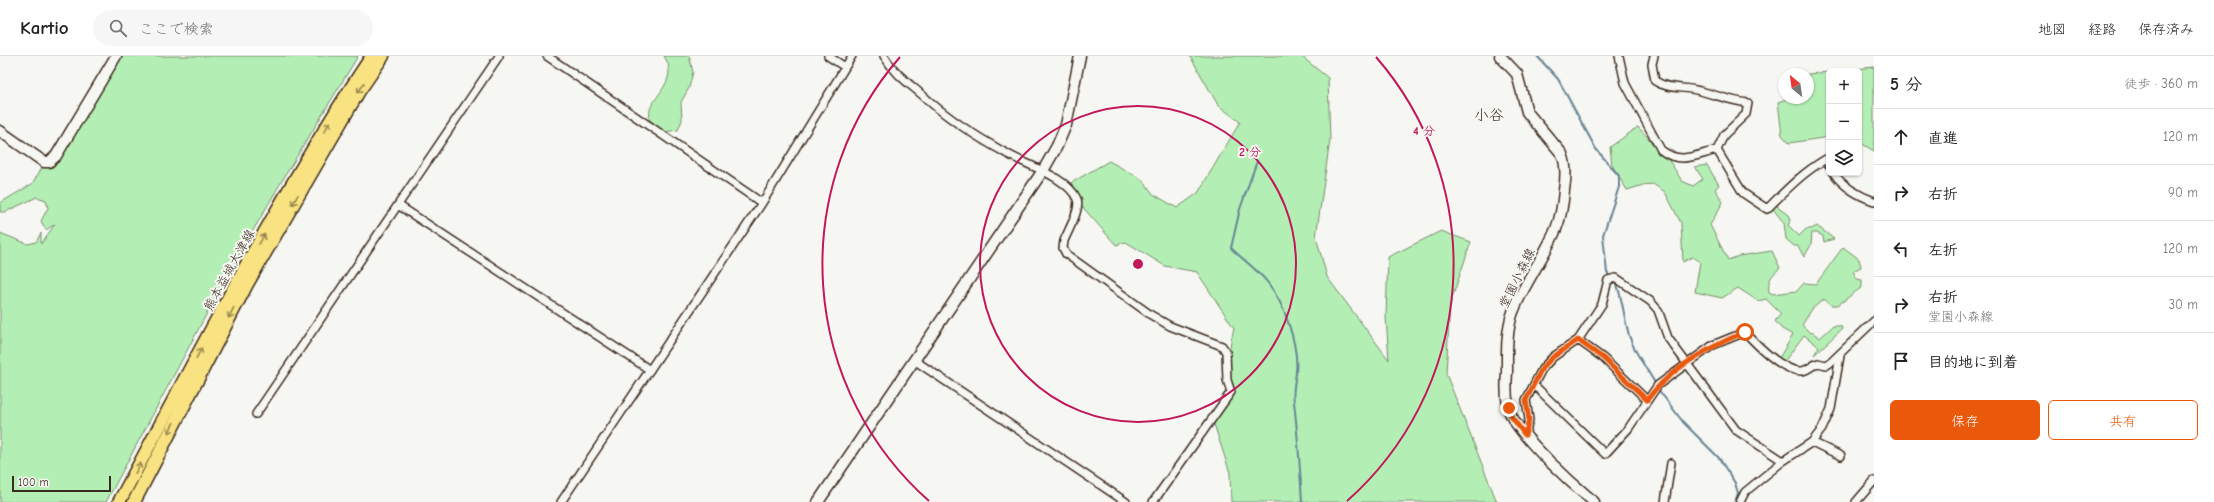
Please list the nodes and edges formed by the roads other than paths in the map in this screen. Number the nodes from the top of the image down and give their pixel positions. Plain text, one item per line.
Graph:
1 (116, 56) edge
2 (372, 56) edge
3 (383, 56) edge
4 (499, 56) edge
5 (547, 56) edge
6 (828, 56) edge
7 (852, 56) edge
8 (884, 56) edge
9 (1080, 56) edge
10 (1500, 56) edge
11 (1619, 56) edge
12 (1654, 56) edge
13 (845, 67) junction
14 (0, 131) edge
15 (1717, 150) junction
16 (1826, 159) edge
17 (1044, 169) junction
18 (1836, 176) edge
19 (1874, 201) edge
20 (762, 203) junction
21 (398, 206) junction
22 (1874, 321) edge
23 (1578, 340) junction
24 (1841, 354) junction
25 (914, 360) junction
26 (1686, 364) junction
27 (650, 370) junction
28 (1534, 385) junction
29 (1647, 400) junction
30 (256, 414) dead end
31 (1525, 435) junction
32 (1812, 442) junction
33 (1840, 456) dead end
34 (1783, 461) junction
35 (1671, 463) dead end
36 (1874, 481) edge
37 (119, 502) edge
38 (134, 502) edge
39 (561, 502) edge
40 (818, 502) edge
41 (1126, 502) edge
42 (1153, 502) edge
43 (1594, 502) edge
44 (1665, 502) edge
45 (1740, 502) edge
46 (1856, 502) edge

1 - 14 street
37 -> 2 main road, 熊本益城大津線
3 -> 38 main road, 熊本益城大津線
4 - 21 street
5 - 20 street
6 - 13 street
7 - 13 street
8 - 17 street
9 - 17 street
10 - 31 street, 堂園小森線
11 - 15 street
12 - 15 street
13 - 20 street
15 - 16 street
17 - 25 street
17 - 42 street
18 - 19 street
20 - 27 street
21 - 27 street
21 - 30 street
22 - 24 street
23 - 26 street
23 - 28 street
23 - 29 street
24 - 26 street
24 - 32 street
25 - 40 street
25 - 41 street
26 - 29 street
26 - 34 street
27 - 39 street
28 - 29 street
28 - 31 street
31 - 43 street, 堂園小森線
32 - 33 street
32 - 34 street
34 - 45 street
35 - 44 street
36 - 46 street

